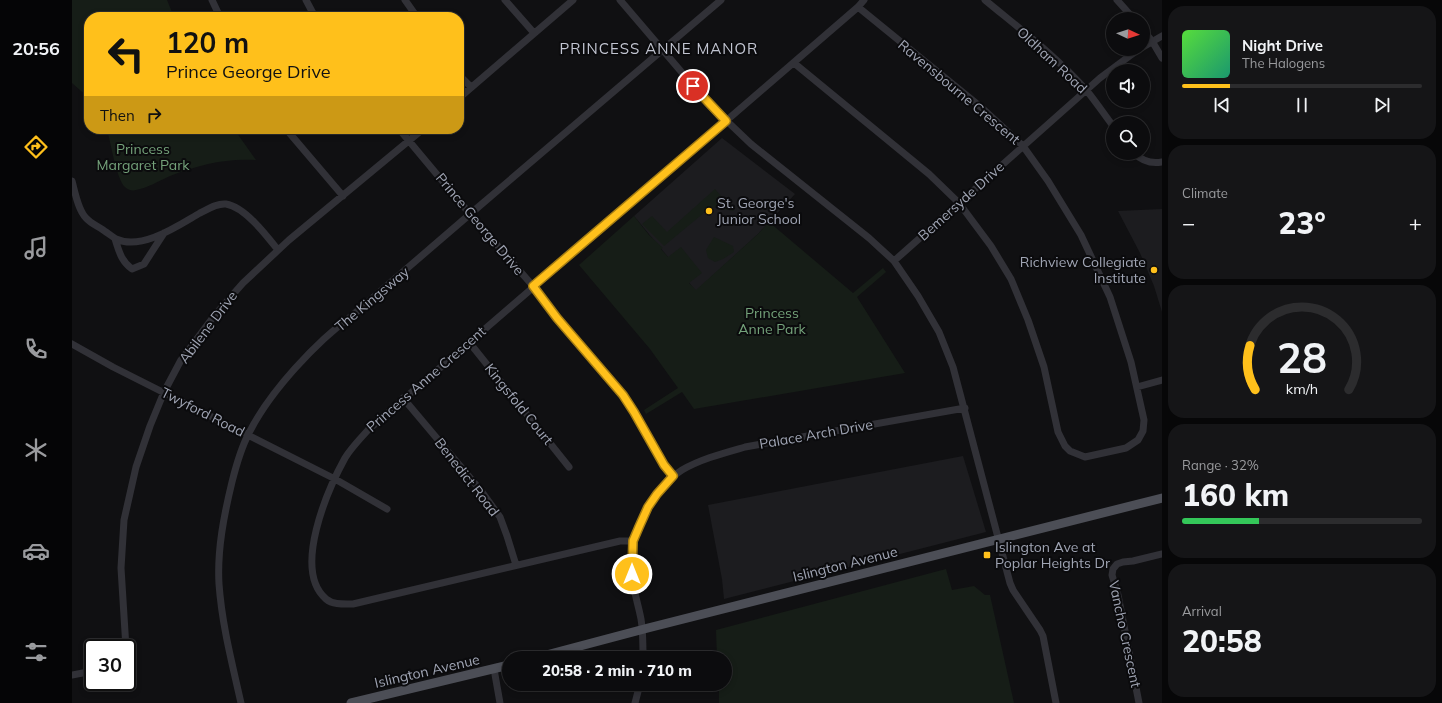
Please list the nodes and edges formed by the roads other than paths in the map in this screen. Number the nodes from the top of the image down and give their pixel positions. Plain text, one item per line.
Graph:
1 (212, 0) edge
2 (306, 0) edge
3 (405, 0) edge
4 (505, 0) edge
5 (573, 0) edge
6 (620, 0) edge
7 (721, 0) edge
8 (864, 0) edge
9 (985, 0) edge
10 (1118, 0) edge
11 (858, 7) junction
12 (218, 12) edge
13 (312, 12) edge
14 (413, 12) edge
15 (1128, 12) edge
16 (534, 33) junction
17 (1162, 36) edge
18 (1150, 39) edge
19 (1152, 41) junction
20 (662, 50) junction
21 (1129, 56) edge
22 (1162, 58) edge
23 (794, 63) junction
24 (464, 80) edge
25 (471, 87) junction
26 (1086, 90) junction
27 (464, 93) edge
28 (1106, 117) edge
29 (726, 121) junction
30 (290, 134) edge
31 (404, 134) edge
32 (417, 134) edge
33 (410, 140) junction
34 (1023, 146) junction
35 (1143, 160) edge
36 (1162, 162) edge
37 (72, 181) edge
38 (343, 196) junction
39 (958, 203) junction
40 (470, 214) junction
41 (164, 233) junction
42 (115, 239) junction
43 (278, 250) junction
44 (894, 262) junction
45 (533, 286) junction
46 (469, 342) junction
47 (73, 347) edge
48 (1162, 380) edge
49 (1137, 387) junction
50 (164, 392) junction
51 (404, 398) junction
52 (965, 408) junction
53 (248, 434) junction
54 (569, 467) dead end
55 (673, 476) junction
56 (335, 479) junction
57 (1162, 498) edge
58 (386, 509) dead end
59 (998, 540) junction
60 (633, 541) junction
61 (1162, 554) edge
62 (516, 565) junction
63 (642, 629) junction
64 (125, 639) edge
65 (561, 651) edge
66 (643, 651) edge
67 (502, 667) edge
68 (494, 669) junction
69 (84, 673) edge
70 (72, 675) edge
71 (638, 691) edge
72 (241, 703) edge
73 (350, 703) edge
74 (500, 703) edge
75 (635, 703) edge
76 (1056, 703) edge
77 (1139, 703) edge

1 - 12 street
2 - 13 street
3 - 14 street
4 - 16 street
5 - 16 street
6 - 20 street
7 - 20 street, The Kingsway
8 - 11 street, Princess Anne Crescent
9 - 26 street, Oldham Road
10 - 15 street
11 - 23 street, Princess Anne Crescent
11 - 34 street, Ravensbourne Crescent
16 - 25 street
17 - 19 street
18 - 19 street
19 - 22 street
20 - 29 street
20 - 40 street, The Kingsway
21 - 26 street, Bemersyde Drive
23 - 29 street, Princess Anne Crescent
23 - 39 street, Ravensbourne Crescent
24 - 25 street
25 - 27 street
26 - 28 street, Oldham Road
26 - 34 street, Bemersyde Drive
29 - 44 street
29 - 45 street, Princess Anne Crescent
30 - 38 street
31 - 33 street, Prince George Drive
32 - 33 street, Abilene Drive
33 - 38 street, Abilene Drive
33 - 40 street, Prince George Drive
34 - 39 street, Bemersyde Drive
34 - 49 street, Ravensbourne Crescent
35 - 36 street
37 - 42 street
38 - 43 street, Abilene Drive
39 - 44 street, Bemersyde Drive
39 - 49 street, Ravensbourne Crescent
40 - 45 street, Prince George Drive
40 - 53 street, The Kingsway
41 - 42 street
41 - 42 street
41 - 43 street
43 - 50 street, Abilene Drive
44 - 52 street
45 - 46 street, Princess Anne Crescent
45 - 55 street, Prince George Drive
46 - 51 street, Princess Anne Crescent
46 - 54 street, Kingsfold Court
47 - 50 street, Twyford Road
48 - 49 street
50 - 53 street, Twyford Road
50 - 64 street, Abilene Drive
51 - 56 street, Princess Anne Crescent
51 - 62 street, Benedict Road
52 - 55 street, Palace Arch Drive
52 - 59 street
53 - 56 street, Twyford Road
53 - 72 street, The Kingsway
55 - 60 street
56 - 58 street, Twyford Road
56 - 62 street, Princess Anne Crescent
57 - 59 main road, Islington Avenue
59 - 63 main road, Islington Avenue
59 - 76 street
60 - 62 street, Princess Anne Crescent
60 - 63 street
61 - 77 street, Vancho Crescent
63 - 65 main road, Islington Avenue
63 - 66 street
67 - 68 main road, Islington Avenue
68 - 73 main road, Islington Avenue
68 - 74 street
69 - 70 street
71 - 75 street

